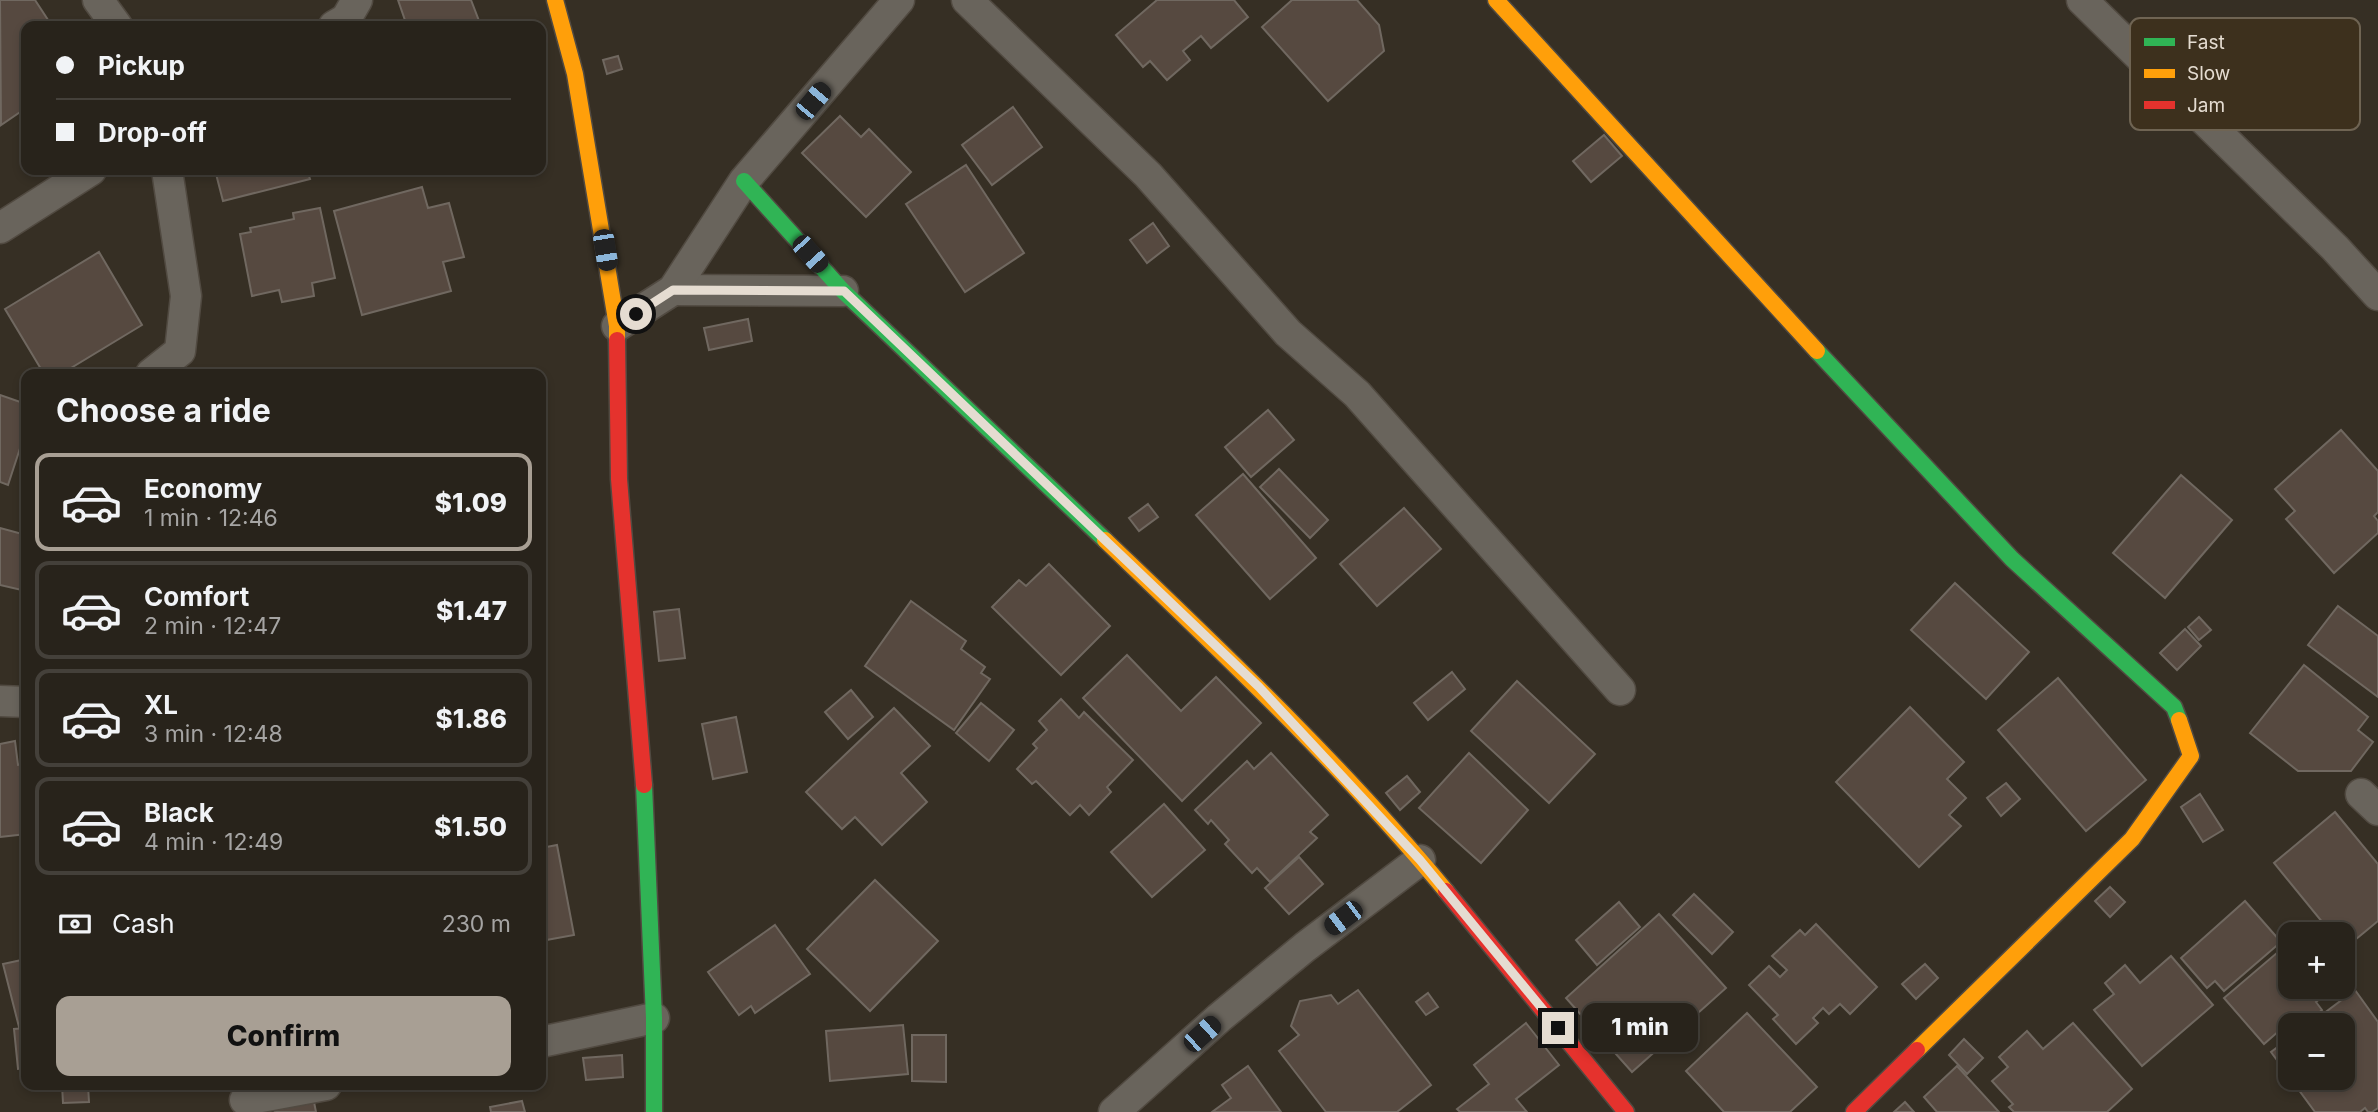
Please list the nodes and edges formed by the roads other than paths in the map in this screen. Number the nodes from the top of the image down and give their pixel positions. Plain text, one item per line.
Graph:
1 (98, 0) edge
2 (357, 0) edge
3 (555, 0) edge
4 (899, 0) edge
5 (967, 0) edge
6 (1496, 0) edge
7 (2082, 0) edge
8 (113, 21) edge
9 (343, 21) edge
10 (2130, 47) edge
11 (2215, 130) edge
12 (83, 175) edge
13 (168, 175) edge
14 (744, 181) junction
15 (0, 228) edge
16 (673, 290) junction
17 (844, 291) junction
18 (2378, 295) edge
19 (617, 326) junction
20 (157, 369) edge
21 (1620, 690) dead end
22 (0, 701) edge
23 (21, 702) edge
24 (1420, 860) junction
25 (654, 1018) junction
26 (546, 1041) edge
27 (297, 1090) edge
28 (244, 1099) edge
29 (654, 1112) edge
30 (1114, 1112) edge
31 (1626, 1112) edge
32 (1854, 1112) edge

1 - 8 street
2 - 9 street
3 - 19 street
4 - 14 street
5 - 21 street
6 - 32 street
7 - 10 street
11 - 18 street
12 - 15 street
13 - 20 street
14 - 16 street
14 - 17 street
16 - 17 street
16 - 19 street
17 - 24 street
19 - 25 street
22 - 23 street
24 - 30 street
24 - 31 street
25 - 26 street
25 - 29 street
27 - 28 street

